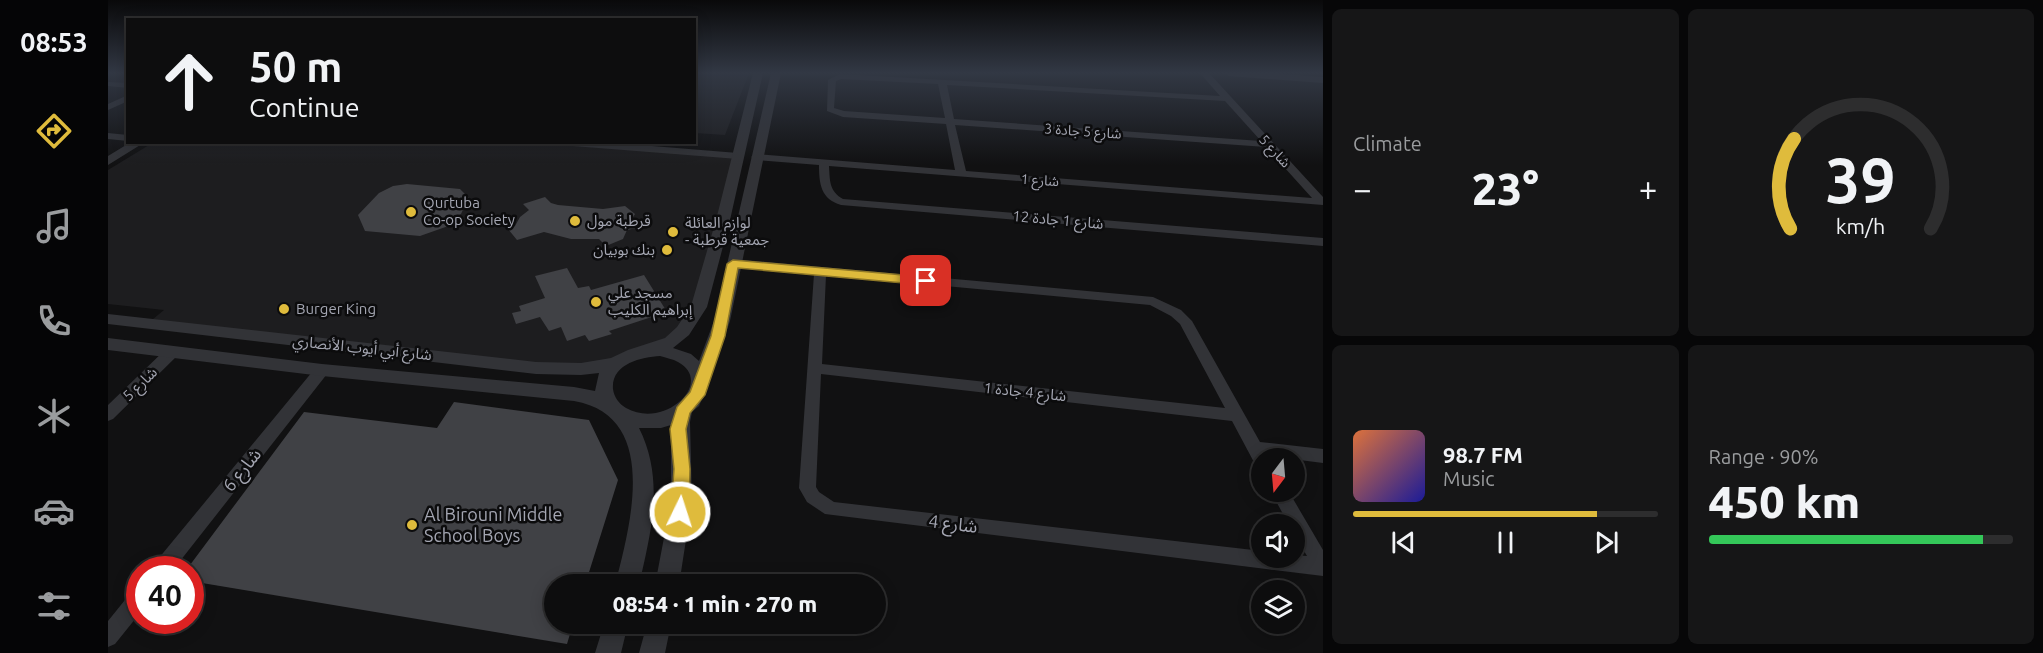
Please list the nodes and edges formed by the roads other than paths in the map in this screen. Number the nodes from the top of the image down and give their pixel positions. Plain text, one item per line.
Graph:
1 (751, 103) edge
2 (769, 103) edge
3 (830, 103) edge
4 (946, 103) edge
5 (1232, 103) edge
6 (950, 122) junction
7 (108, 136) edge
8 (126, 138) edge
9 (126, 139) edge
10 (137, 144) edge
11 (585, 144) edge
12 (1269, 144) junction
13 (108, 149) edge
14 (738, 156) junction
15 (756, 157) junction
16 (108, 161) edge
17 (824, 163) junction
18 (961, 173) junction
19 (1322, 202) edge
20 (1323, 242) edge
21 (733, 264) junction
22 (820, 271) junction
23 (108, 319) edge
24 (108, 344) edge
25 (653, 350) junction
26 (172, 352) junction
27 (616, 364) junction
28 (814, 368) junction
29 (322, 370) junction
30 (700, 383) junction
31 (613, 408) junction
32 (683, 411) junction
33 (108, 415) edge
34 (1235, 415) junction
35 (1254, 448) edge
36 (1305, 456) edge
37 (1323, 456) edge
38 (1286, 502) edge
39 (172, 556) edge
40 (1323, 567) edge
41 (629, 574) edge
42 (669, 574) edge
43 (126, 614) edge
44 (613, 634) edge
45 (657, 634) edge
46 (108, 637) edge
47 (608, 653) edge
48 (652, 653) edge

1 - 14 street
2 - 15 street
3 - 6 street, شارع 5 جادة 3
4 - 6 street
5 - 12 street, شارع 5
6 - 12 street, شارع 5 جادة 3
6 - 18 street
7 - 8 street
9 - 13 street
10 - 16 street
11 - 14 street
12 - 19 street, شارع 5
14 - 25 street
15 - 17 street, شارع 1
15 - 21 street
17 - 18 street, شارع 1
17 - 20 street, شارع 1 جادة 12
18 - 19 street, شارع 1
21 - 22 street
21 - 30 street
22 - 28 street, شارع 4
22 - 34 street
23 - 27 street, شارع أبي أيوب الأنصاري
24 - 26 street, شارع أبي أيوب الأنصاري
25 - 27 street
25 - 30 street
26 - 29 street, شارع أبي أيوب الأنصاري
26 - 33 street, شارع 5
27 - 31 street
28 - 34 street, شارع 4 جادة 1
28 - 40 street, شارع 4
29 - 31 street, شارع أبي أيوب الأنصاري
29 - 39 street, شارع 6
30 - 32 street
31 - 32 street
31 - 41 street
32 - 42 street
34 - 35 street
36 - 37 street
38 - 40 street, شارع 4
43 - 46 street
44 - 47 street
45 - 48 street

